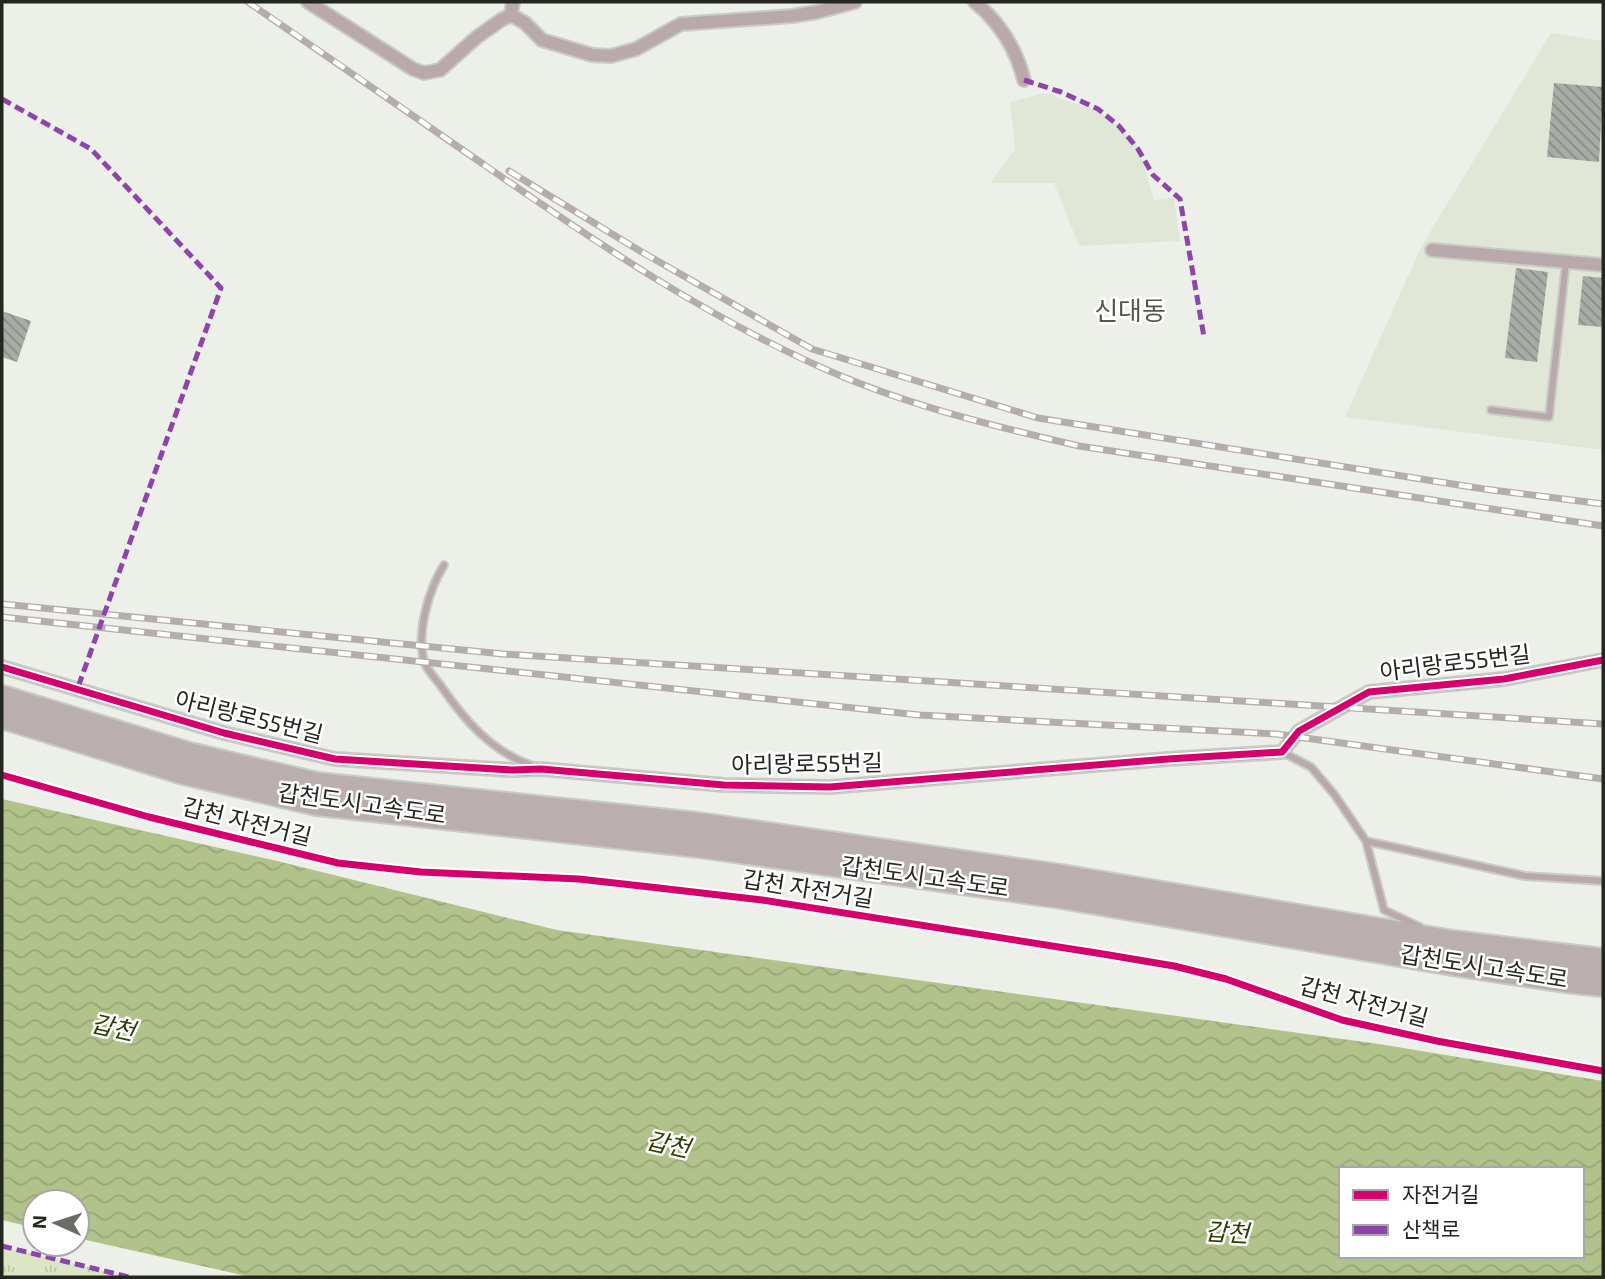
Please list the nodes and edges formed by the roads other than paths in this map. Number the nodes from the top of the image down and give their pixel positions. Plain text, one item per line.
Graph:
1 (308, 2) edge
2 (513, 2) edge
3 (855, 2) edge
4 (975, 2) edge
5 (511, 15) junction
6 (1024, 80) dead end
7 (1432, 250) dead end
8 (1566, 262) junction
9 (1603, 265) edge
10 (1491, 410) dead end
11 (444, 565) dead end
12 (1603, 660) edge
13 (2, 667) edge
14 (2, 698) edge
15 (2, 716) edge
16 (1282, 752) junction
17 (541, 769) junction
18 (1366, 841) junction
19 (1603, 881) edge
20 (1453, 943) junction
21 (1603, 961) edge
22 (1603, 984) edge

1 - 5 street
2 - 5 street
3 - 5 street
4 - 6 street
7 - 8 street
8 - 9 street
8 - 10 lane
11 - 17 lane
12 - 16 street, 아리랑로55번길
13 - 17 street, 아리랑로55번길
14 - 20 highway, 갑천도시고속도로
15 - 22 highway, 갑천도시고속도로
16 - 17 street, 아리랑로55번길
16 - 18 lane
18 - 19 lane
18 - 20 lane
20 - 21 highway, 갑천도시고속도로

